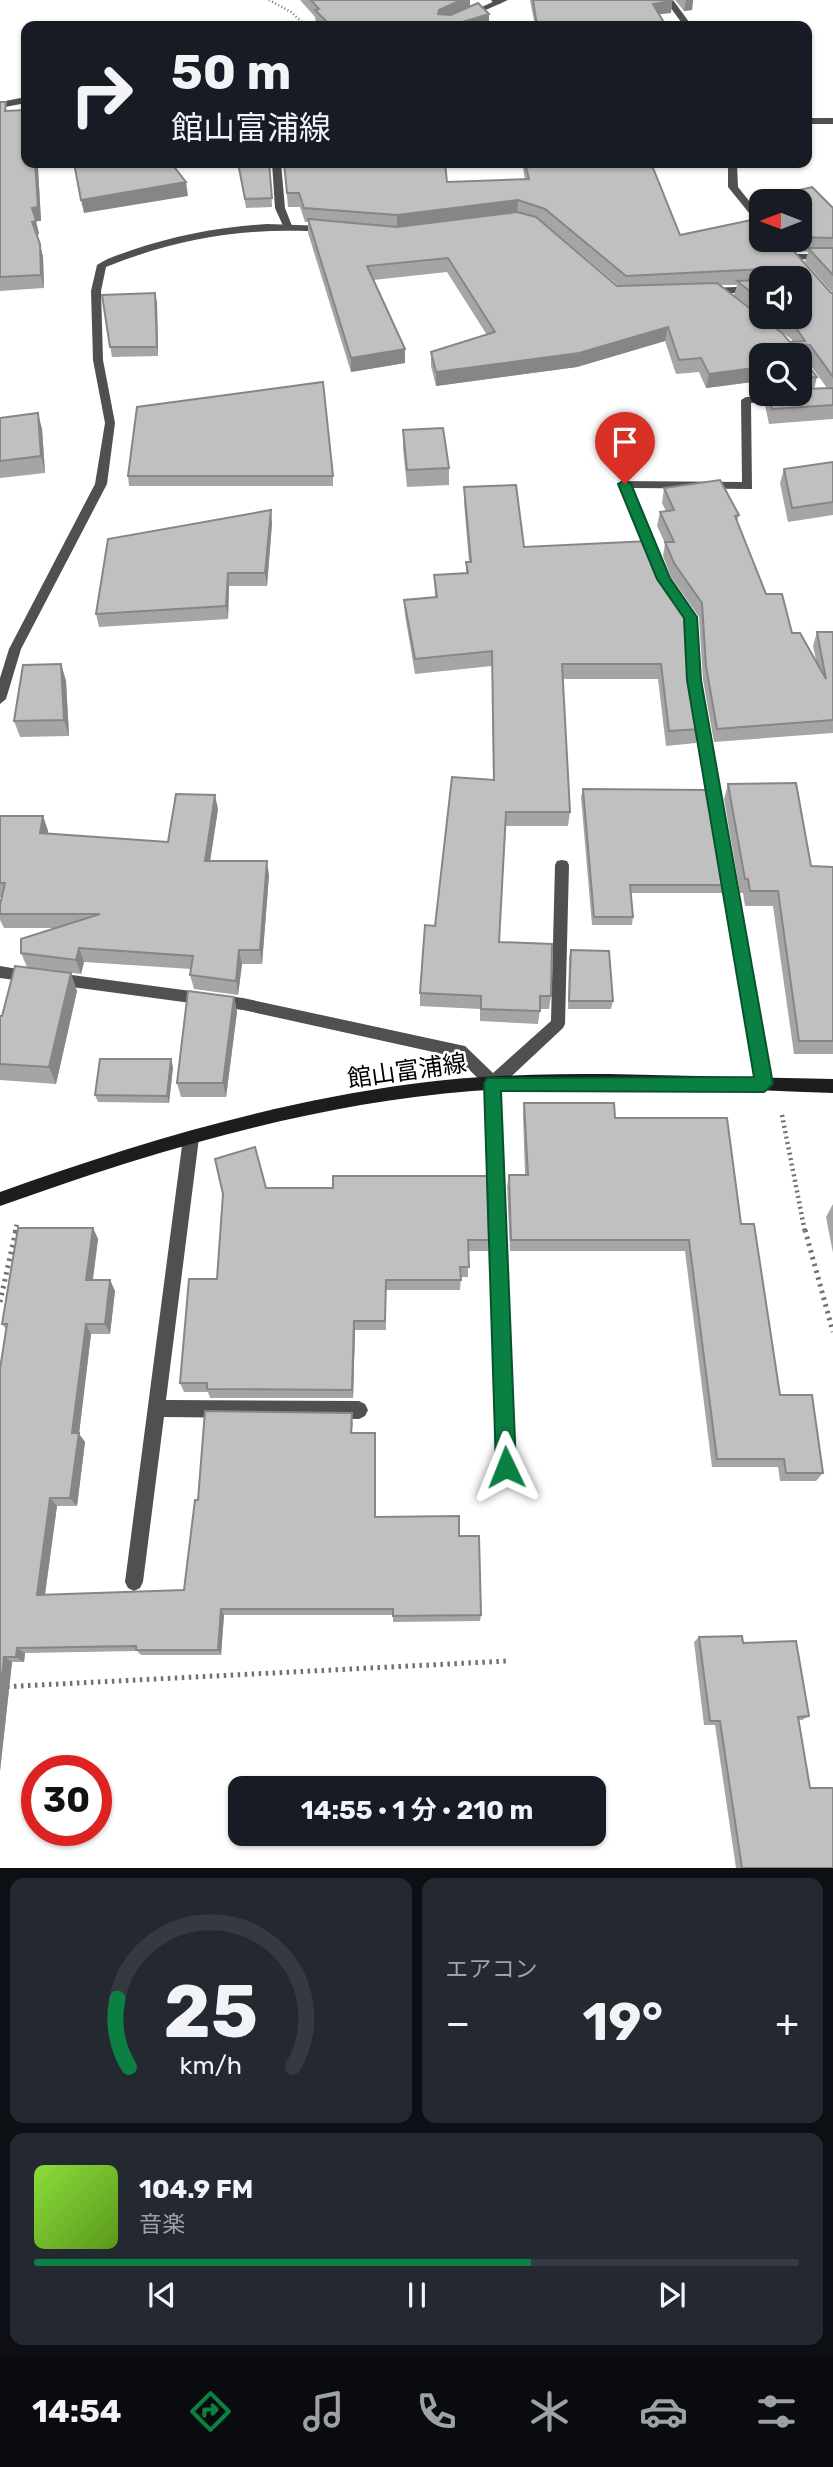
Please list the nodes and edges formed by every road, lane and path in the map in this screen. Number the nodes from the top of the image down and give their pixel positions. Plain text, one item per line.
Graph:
1 (269, 0) edge
2 (669, 0) edge
3 (499, 1) edge
4 (301, 21) edge
5 (455, 21) edge
6 (684, 21) edge
7 (21, 101) edge
8 (0, 105) edge
9 (812, 121) edge
10 (833, 121) edge
11 (276, 168) edge
12 (732, 168) edge
13 (749, 207) edge
14 (287, 226) junction
15 (342, 230) edge
16 (789, 252) edge
17 (793, 257) junction
18 (833, 257) edge
19 (800, 266) edge
20 (694, 290) edge
21 (749, 290) edge
22 (719, 292) junction
23 (730, 300) edge
24 (749, 400) edge
25 (659, 568) edge
26 (670, 589) edge
27 (15, 649) junction
28 (0, 651) edge
29 (0, 699) edge
30 (562, 865) dead end
31 (0, 972) edge
32 (493, 1083) junction
33 (764, 1084) junction
34 (833, 1086) edge
35 (191, 1138) junction
36 (25, 1189) junction
37 (0, 1199) edge
38 (0, 1302) edge
39 (833, 1332) edge
40 (156, 1408) junction
41 (359, 1410) dead end
42 (506, 1467) dead end
43 (134, 1582) dead end
44 (507, 1661) dead end
45 (0, 1687) edge

1 - 4 path
2 - 6 street
3 - 5 street
7 - 8 street
9 - 10 street
11 - 14 street
12 - 13 street
14 - 15 street
14 - 27 street
16 - 17 street
17 - 18 street
17 - 19 street
20 - 22 street
21 - 22 street
22 - 23 street
24 - 25 street
26 - 33 street
27 - 28 street
27 - 29 street
30 - 32 street
31 - 32 street
32 - 33 main road, 館山富浦線
32 - 35 main road, 館山富浦線
32 - 42 street
33 - 34 main road, 館山富浦線
33 - 39 path
35 - 36 main road, 館山富浦線
35 - 40 street
36 - 37 main road, 館山富浦線
36 - 38 path
40 - 41 street
40 - 43 street
44 - 45 path

